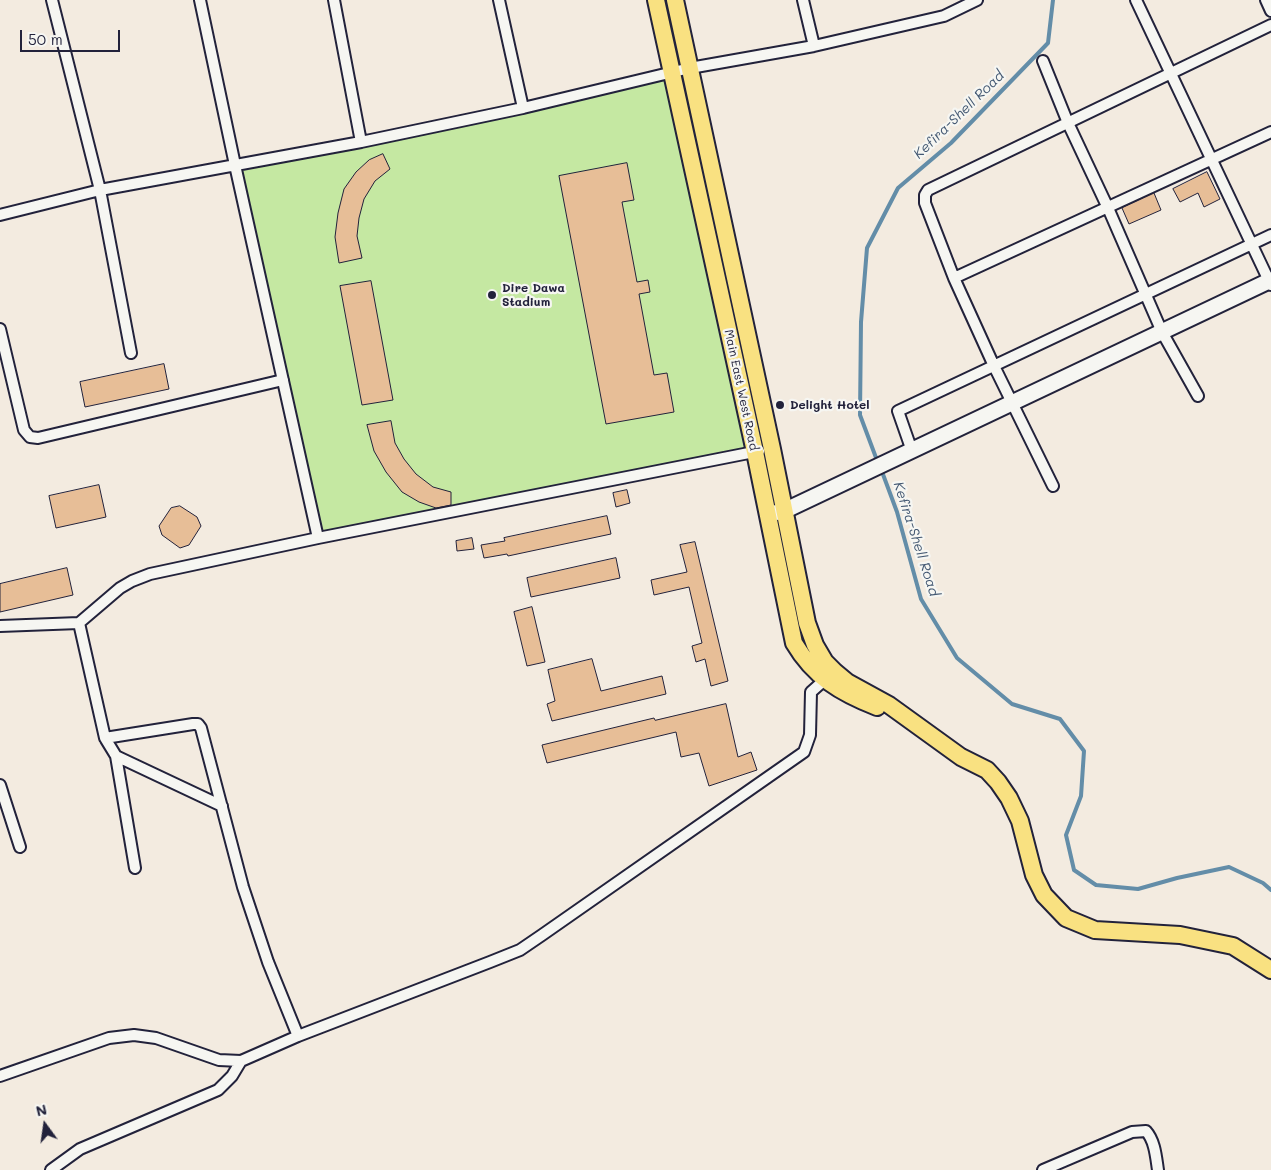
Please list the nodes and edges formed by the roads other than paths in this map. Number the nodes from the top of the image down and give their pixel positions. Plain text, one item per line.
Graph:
1 (52, 0) edge
2 (200, 0) edge
3 (334, 0) edge
4 (499, 0) edge
5 (656, 0) edge
6 (675, 0) edge
7 (803, 0) edge
8 (977, 0) edge
9 (1136, 0) edge
10 (1266, 0) edge
11 (1271, 10) edge
12 (1271, 25) edge
13 (814, 46) junction
14 (1043, 61) dead end
15 (690, 68) junction
16 (671, 72) junction
17 (1170, 73) junction
18 (523, 108) junction
19 (1068, 123) junction
20 (1271, 132) edge
21 (362, 142) junction
22 (1212, 160) junction
23 (235, 165) junction
24 (100, 190) junction
25 (720, 207) junction
26 (1108, 208) junction
27 (702, 210) junction
28 (0, 215) edge
29 (1271, 236) edge
30 (1252, 244) junction
31 (954, 278) junction
32 (1270, 282) edge
33 (1146, 294) junction
34 (0, 329) edge
35 (1162, 332) junction
36 (131, 353) dead end
37 (994, 366) junction
38 (283, 380) junction
39 (1198, 396) dead end
40 (1012, 404) junction
41 (772, 449) junction
42 (912, 451) junction
43 (755, 452) junction
44 (1053, 486) dead end
45 (784, 511) junction
46 (767, 515) junction
47 (318, 538) junction
48 (79, 624) junction
49 (0, 626) edge
50 (829, 676) junction
51 (105, 738) junction
52 (116, 756) junction
53 (0, 785) edge
54 (222, 806) junction
55 (20, 847) dead end
56 (136, 868) dead end
57 (1271, 970) edge
58 (298, 1036) junction
59 (240, 1061) junction
60 (0, 1076) edge
61 (52, 1170) edge
62 (1043, 1170) edge
63 (1158, 1170) edge

1 - 24 street
2 - 23 street
3 - 21 street
4 - 18 street
5 - 16 main road, Main East West Road
6 - 15 main road, Main East West Road
7 - 13 street
8 - 13 street
9 - 17 street
10 - 11 street
12 - 17 street
13 - 15 street
14 - 19 street
15 - 16 street
15 - 25 main road, Main East West Road
16 - 18 street
16 - 27 main road, Main East West Road
17 - 19 street
17 - 22 street
18 - 21 street
19 - 26 street
19 - 31 street
20 - 22 street
21 - 23 street
22 - 26 street
22 - 30 street
23 - 24 street
23 - 38 street
24 - 28 street
24 - 36 street
25 - 27 main road
25 - 41 main road, Main East West Road
26 - 31 street
26 - 33 street
27 - 43 main road, Main East West Road
29 - 30 street
30 - 32 street
30 - 33 street
31 - 37 street
32 - 35 street
33 - 35 street
33 - 37 street
34 - 38 street
35 - 39 street
35 - 40 street
37 - 40 street
37 - 42 street
38 - 47 street
40 - 42 street
40 - 44 street
41 - 43 street
41 - 45 main road, Main East West Road
42 - 45 street
43 - 46 main road, Main East West Road
43 - 47 street
45 - 46 street
45 - 50 main road, Main East West Road
46 - 50 main road, Main East West Road
47 - 48 street
48 - 49 street
48 - 51 street
50 - 57 main road, Main East West Road
50 - 58 street
51 - 52 street
51 - 54 street
52 - 54 street
52 - 56 street
53 - 55 street
54 - 58 street
58 - 59 street
59 - 60 street
59 - 61 street
62 - 63 street

